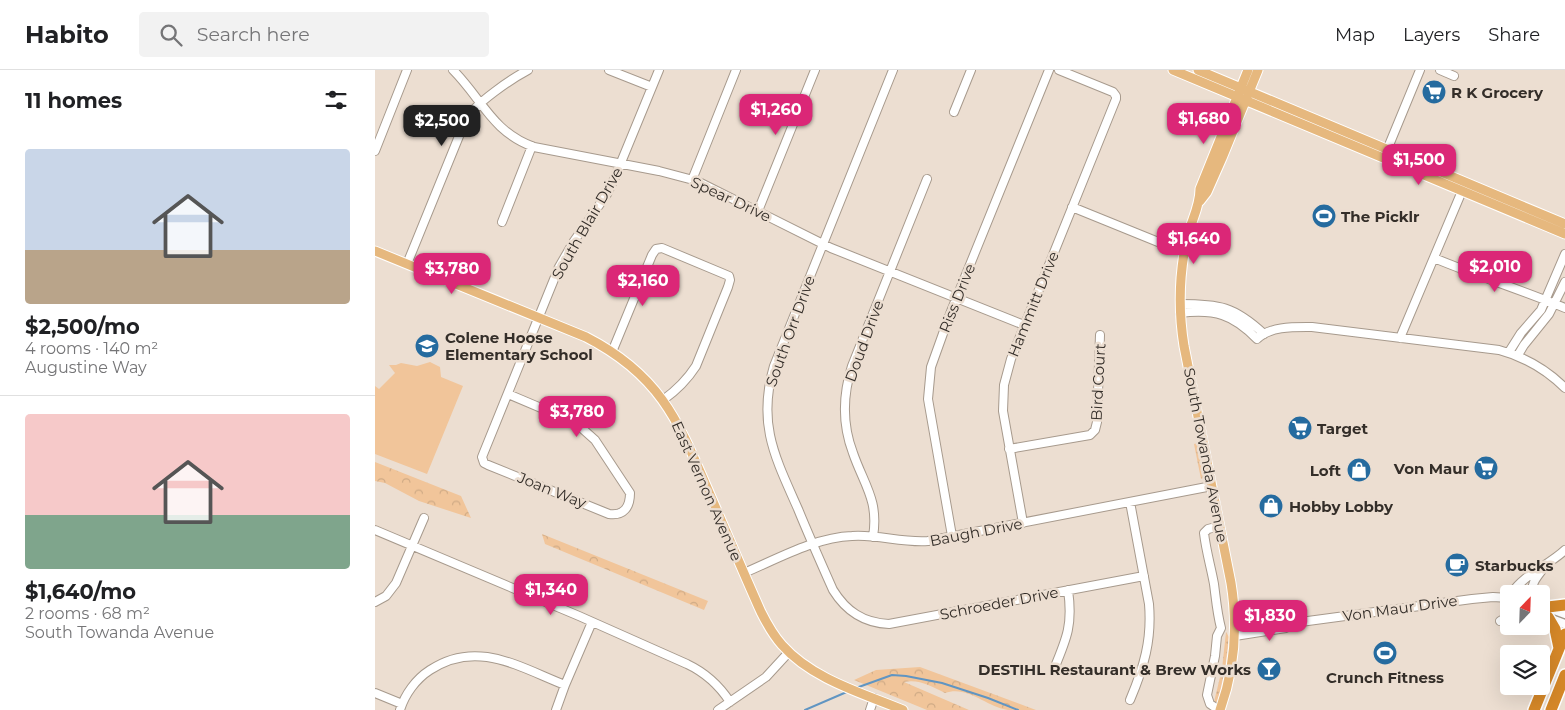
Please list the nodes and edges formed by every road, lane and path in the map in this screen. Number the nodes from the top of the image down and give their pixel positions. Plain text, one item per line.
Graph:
1 (407, 70) edge
2 (453, 70) edge
3 (528, 70) edge
4 (609, 70) edge
5 (659, 70) edge
6 (737, 70) edge
7 (815, 70) edge
8 (893, 70) edge
9 (971, 70) edge
10 (1049, 70) edge
11 (1059, 70) edge
12 (1173, 70) edge
13 (1198, 70) edge
14 (1248, 70) edge
15 (1257, 70) edge
16 (1420, 70) edge
17 (1440, 70) edge
18 (1454, 76) dead end
19 (652, 87) junction
20 (1243, 94) junction
21 (480, 104) junction
22 (954, 112) dead end
23 (532, 146) junction
24 (1387, 150) junction
25 (375, 151) edge
26 (621, 164) junction
27 (1419, 174) junction
28 (927, 179) dead end
29 (692, 180) junction
30 (1473, 184) junction
31 (1461, 191) junction
32 (1072, 207) junction
33 (758, 212) junction
34 (502, 222) dead end
35 (1565, 224) edge
36 (1565, 234) edge
37 (823, 244) junction
38 (1185, 250) junction
39 (375, 251) edge
40 (1565, 254) edge
41 (1434, 258) junction
42 (407, 264) junction
43 (890, 271) junction
44 (1565, 282) edge
45 (957, 298) junction
46 (1546, 300) junction
47 (1555, 304) junction
48 (1180, 308) junction
49 (1565, 308) edge
50 (539, 317) junction
51 (1024, 326) junction
52 (1264, 334) junction
53 (1100, 335) dead end
54 (1400, 338) junction
55 (612, 352) junction
56 (1509, 352) junction
57 (1518, 355) junction
58 (1565, 388) edge
59 (508, 394) junction
60 (663, 400) junction
61 (1009, 449) junction
62 (483, 460) joint
63 (1212, 486) junction
64 (1130, 502) junction
65 (424, 518) dead end
66 (1023, 523) junction
67 (1220, 526) junction
68 (375, 530) edge
69 (952, 536) junction
70 (873, 537) junction
71 (412, 545) junction
72 (813, 545) junction
73 (1565, 550) edge
74 (1547, 564) junction
75 (744, 573) junction
76 (1144, 576) junction
77 (1517, 585) edge
78 (1532, 585) edge
79 (1068, 590) junction
80 (1500, 597) edge
81 (375, 602) edge
82 (1565, 605) edge
83 (1550, 609) edge
84 (1550, 612) edge
85 (1565, 614) edge
86 (856, 615) joint
87 (1550, 615) edge
88 (1550, 621) edge
89 (592, 622) junction
90 (1565, 624) edge
91 (1221, 628) junction
92 (1235, 630) junction
93 (1565, 634) edge
94 (1559, 649) junction
95 (789, 652) junction
96 (1054, 669) dead end
97 (1565, 675) edge
98 (565, 685) junction
99 (375, 693) edge
100 (873, 698) junction
101 (1130, 700) dead end
102 (730, 702) junction
103 (401, 707) edge
104 (555, 710) edge
105 (717, 710) edge
106 (870, 710) edge
107 (903, 710) edge
108 (1220, 710) edge
109 (1534, 710) edge
110 (1551, 710) edge

1 - 25 street
2 - 21 street, Spear Drive
3 - 21 street
4 - 19 street
5 - 19 street, South Blair Drive
6 - 29 street
7 - 33 street
8 - 37 street, South Orr Drive
9 - 22 street
10 - 45 street, Riss Drive
11 - 32 street, Hammitt Drive
12 - 20 main road
13 - 20 main road
14 - 20 main road
15 - 20 main road
16 - 24 street
17 - 18 street
19 - 26 street, South Blair Drive
20 - 24 main road
20 - 27 main road
20 - 38 main road, South Towanda Avenue
21 - 23 street, Spear Drive
21 - 42 street
23 - 26 street, Spear Drive
23 - 34 street
24 - 30 main road
26 - 29 street, Spear Drive
26 - 50 street, South Blair Drive
27 - 30 main road
27 - 31 main road
28 - 43 street, Doud Drive
29 - 33 street, Spear Drive
30 - 35 main road
31 - 36 main road
31 - 41 street
32 - 38 street
32 - 51 street, Hammitt Drive
33 - 37 street, Spear Drive
37 - 43 street, Spear Drive
37 - 72 street, South Orr Drive
38 - 48 main road, South Towanda Avenue
39 - 42 main road, East Vernon Avenue
40 - 46 street
41 - 46 street
41 - 54 street
42 - 50 main road, East Vernon Avenue
43 - 45 street, Spear Drive
43 - 70 street, Doud Drive
44 - 47 street
45 - 51 street, Spear Drive
45 - 69 street, Riss Drive
46 - 47 street
46 - 56 street
47 - 49 street
47 - 57 street
48 - 52 street
48 - 52 street
48 - 63 main road, South Towanda Avenue
50 - 55 main road, East Vernon Avenue
50 - 59 street, South Blair Drive
51 - 61 street, Hammitt Drive
52 - 54 street
53 - 61 street, Bird Court
54 - 56 street
55 - 60 main road, East Vernon Avenue
55 - 60 street
56 - 57 street
57 - 58 street
59 - 62 street, South Blair Drive
59 - 62 street, Joan Way
60 - 75 main road, East Vernon Avenue
61 - 66 street, Hammitt Drive
63 - 64 street, Baugh Drive
63 - 67 main road, South Towanda Avenue
64 - 66 street, Baugh Drive
64 - 76 street
65 - 71 street
66 - 69 street, Baugh Drive
67 - 91 street
67 - 92 main road, South Towanda Avenue
68 - 71 street
69 - 70 street, Baugh Drive
70 - 72 street, Baugh Drive
71 - 81 street
71 - 89 street
72 - 75 street, Baugh Drive
72 - 86 street, South Orr Drive
73 - 74 street
74 - 77 street
74 - 78 street
75 - 95 main road, East Vernon Avenue
76 - 79 street, Schroeder Drive
76 - 101 street
79 - 86 street, Schroeder Drive
79 - 96 street
80 - 92 street, Von Maur Drive
82 - 83 highway
84 - 85 street
87 - 90 street
88 - 94 highway
89 - 98 street
89 - 102 street
91 - 92 street, Von Maur Drive
91 - 108 street
92 - 108 main road, South Towanda Avenue
93 - 94 highway
94 - 109 highway
95 - 100 main road, East Vernon Avenue
95 - 102 street
97 - 110 highway
98 - 103 street
98 - 104 street
99 - 103 street
100 - 106 street
100 - 107 main road, East Vernon Avenue
102 - 105 street

